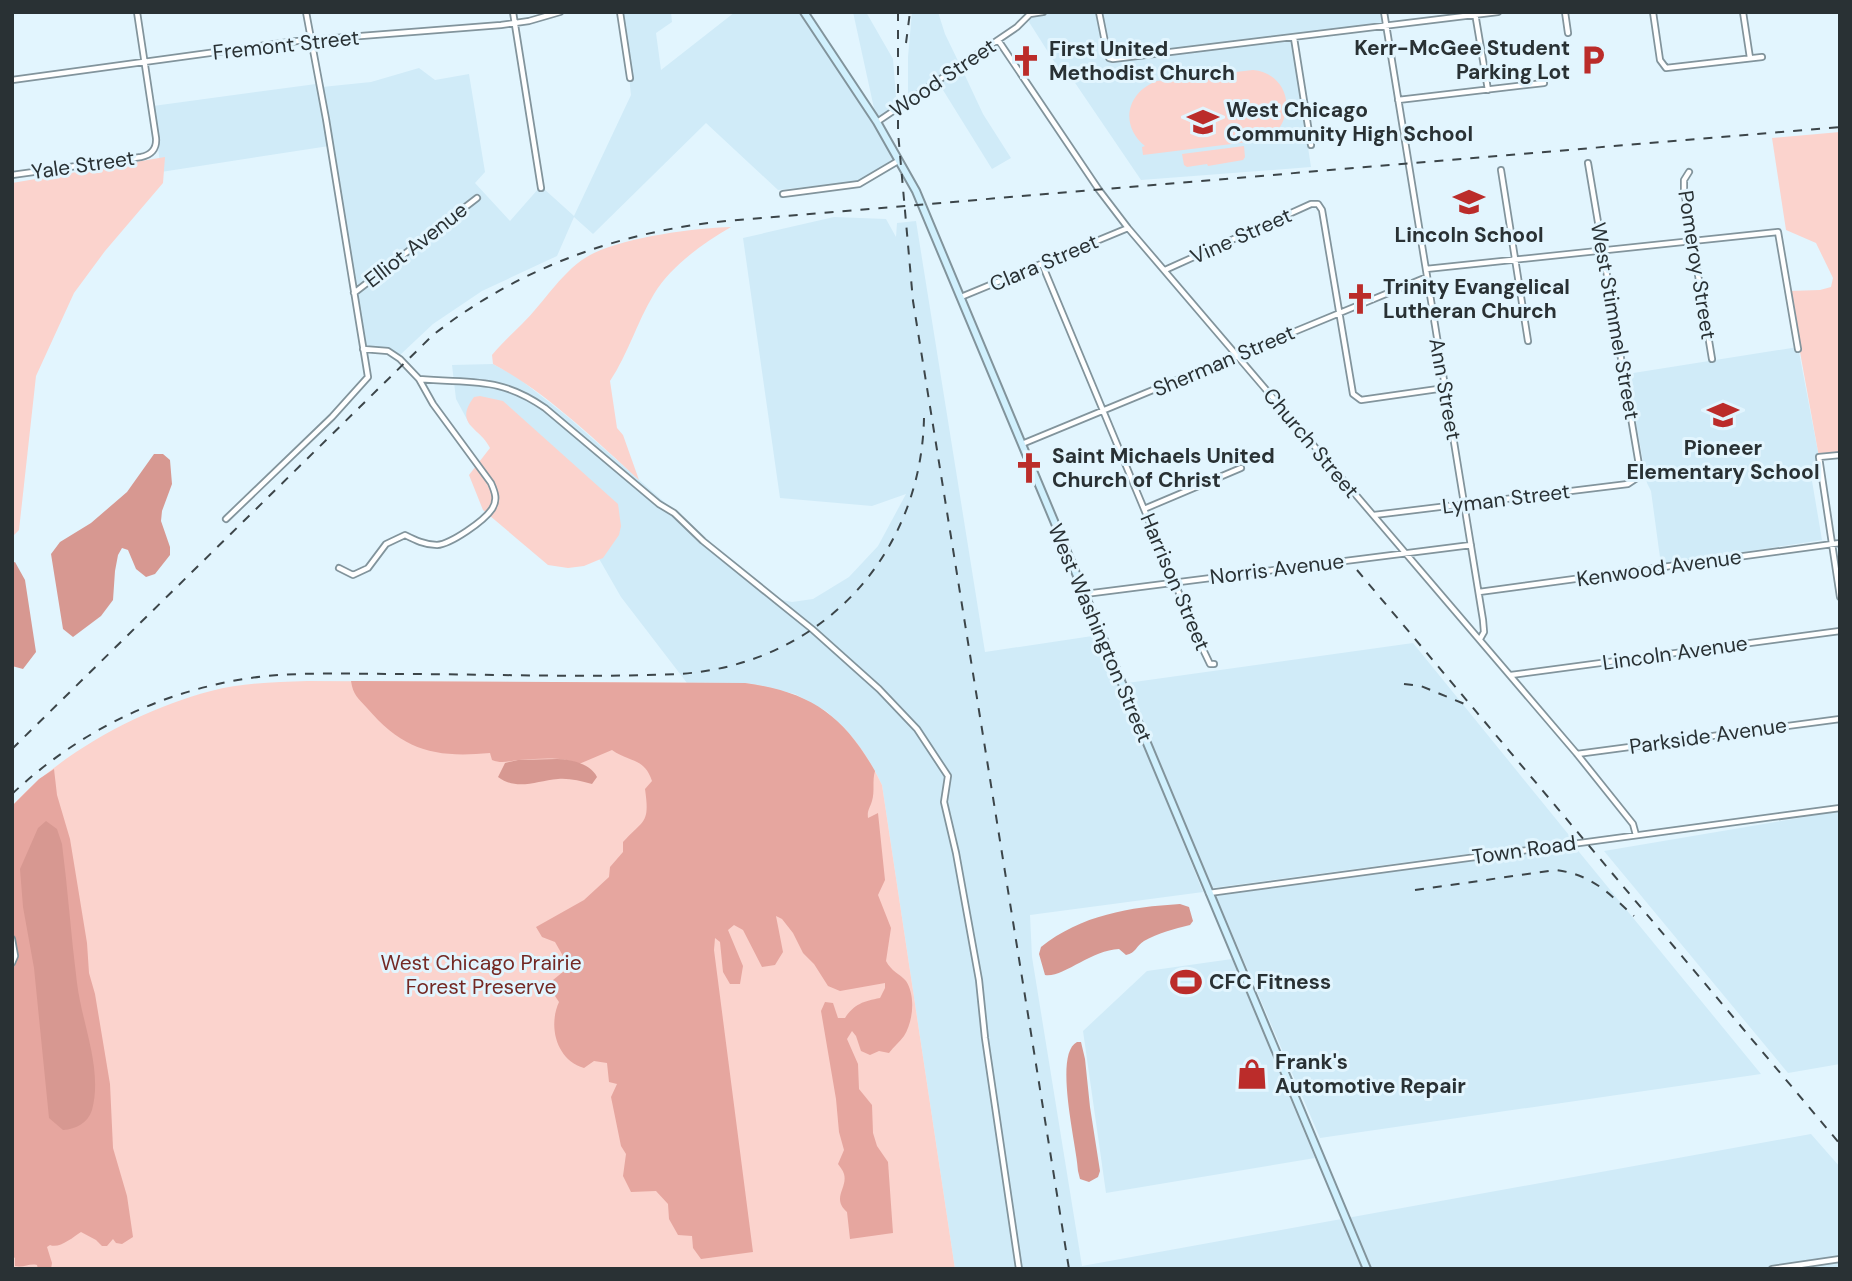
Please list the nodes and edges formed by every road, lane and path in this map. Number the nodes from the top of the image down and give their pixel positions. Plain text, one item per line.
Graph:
1 (137, 12) edge
2 (306, 12) edge
3 (513, 12) edge
4 (559, 12) edge
5 (620, 12) edge
6 (804, 12) edge
7 (1043, 12) edge
8 (1099, 12) edge
9 (1384, 12) edge
10 (1497, 12) edge
11 (1565, 12) edge
12 (1653, 12) edge
13 (1743, 12) edge
14 (1030, 13) edge
15 (1475, 14) edge
16 (515, 23) junction
17 (1386, 26) junction
18 (1569, 33) dead end
19 (1294, 37) junction
20 (310, 40) junction
21 (998, 40) junction
22 (1762, 57) dead end
23 (1751, 58) junction
24 (145, 62) junction
25 (630, 78) dead end
26 (12, 80) edge
27 (1544, 83) dead end
28 (1488, 90) junction
29 (1398, 100) junction
30 (877, 122) junction
31 (1311, 145) dead end
32 (898, 161) junction
33 (1588, 163) dead end
34 (1501, 170) dead end
35 (1689, 172) dead end
36 (12, 174) edge
37 (541, 188) dead end
38 (783, 194) dead end
39 (477, 198) dead end
40 (1128, 228) junction
41 (1692, 240) junction
42 (1603, 250) junction
43 (1515, 259) junction
44 (1042, 264) junction
45 (1426, 269) junction
46 (1165, 270) junction
47 (1427, 277) junction
48 (354, 293) junction
49 (961, 297) junction
50 (1339, 312) junction
51 (1528, 341) dead end
52 (363, 349) junction
53 (1798, 349) dead end
54 (1237, 355) junction
55 (1712, 359) dead end
56 (419, 379) junction
57 (1445, 388) junction
58 (1103, 411) junction
59 (1022, 444) junction
60 (1840, 455) edge
61 (1241, 468) dead end
62 (1637, 478) joint
63 (1464, 503) junction
64 (1144, 509) junction
65 (1373, 516) junction
66 (226, 519) dead end
67 (1840, 543) edge
68 (1471, 545) junction
69 (1831, 545) junction
70 (1404, 552) junction
71 (339, 568) dead end
72 (1174, 583) junction
73 (1479, 592) junction
74 (1084, 594) junction
75 (1840, 597) edge
76 (1840, 631) edge
77 (1480, 640) junction
78 (1214, 664) dead end
79 (1510, 675) junction
80 (1840, 719) edge
81 (1577, 754) junction
82 (1840, 808) edge
83 (1636, 835) junction
84 (1209, 892) junction
85 (12, 939) edge
86 (12, 963) edge
87 (1840, 1259) edge
88 (1019, 1269) edge
89 (1367, 1269) edge
90 (1772, 1269) edge

1 - 24 street
2 - 20 street
3 - 16 street
4 - 16 street, Fremont Street
5 - 25 street
6 - 30 main road, West Washington Street
7 - 14 street, Wood Street
8 - 19 street
9 - 17 street, Ann Street
10 - 15 street
11 - 18 street
12 - 23 street
13 - 23 street
14 - 21 street, Wood Street
15 - 17 street
15 - 28 street
16 - 20 street, Fremont Street
16 - 37 street
17 - 19 street
17 - 29 street, Ann Street
19 - 31 street
20 - 24 street, Fremont Street
20 - 48 street
21 - 30 street, Wood Street
21 - 40 street, Church Street
22 - 23 street
24 - 26 street, Fremont Street
24 - 36 street, Yale Street
27 - 28 street
28 - 29 street
29 - 45 street, Ann Street
30 - 32 main road, West Washington Street
32 - 38 street
32 - 49 main road, West Washington Street
33 - 42 street, West Stimmel Street
34 - 43 street
35 - 41 street, Pomeroy Street
39 - 48 street, Elliot Avenue
40 - 44 street, Clara Street
40 - 46 street, Church Street
41 - 42 street
41 - 53 street
41 - 55 street, Pomeroy Street
42 - 43 street
42 - 62 street, West Stimmel Street
43 - 45 street
43 - 51 street
44 - 49 street, Clara Street
44 - 58 street, Harrison Street
45 - 47 street, Ann Street
46 - 50 street, Vine Street
46 - 54 street, Church Street
47 - 50 street, Sherman Street
47 - 57 street, Ann Street
48 - 52 street
49 - 59 main road, West Washington Street
50 - 54 street, Sherman Street
50 - 57 street
52 - 56 street
52 - 66 street
54 - 58 street, Sherman Street
54 - 65 street, Church Street
56 - 71 street
56 - 88 street
57 - 63 street, Ann Street
58 - 59 street, Sherman Street
58 - 64 street, Harrison Street
59 - 74 main road, West Washington Street
60 - 69 street
61 - 64 street
62 - 63 street, Lyman Street
63 - 65 street, Lyman Street
63 - 68 street, Ann Street
64 - 72 street, Harrison Street
65 - 70 street, Church Street
67 - 69 street, Kenwood Avenue
68 - 70 street, Norris Avenue
68 - 73 street, Ann Street
69 - 73 street, Kenwood Avenue
69 - 75 street
70 - 72 street, Norris Avenue
70 - 77 street, Church Street
72 - 74 street, Norris Avenue
72 - 78 street, Harrison Street
73 - 77 street, Ann Street
74 - 84 main road, West Washington Street
76 - 79 street, Lincoln Avenue
77 - 79 street, Church Street
79 - 81 street, Church Street
80 - 81 street, Parkside Avenue
81 - 83 street, Church Street
82 - 83 street, Town Road
83 - 84 street, Town Road
84 - 89 main road, West Washington Street
85 - 86 street
87 - 90 street

